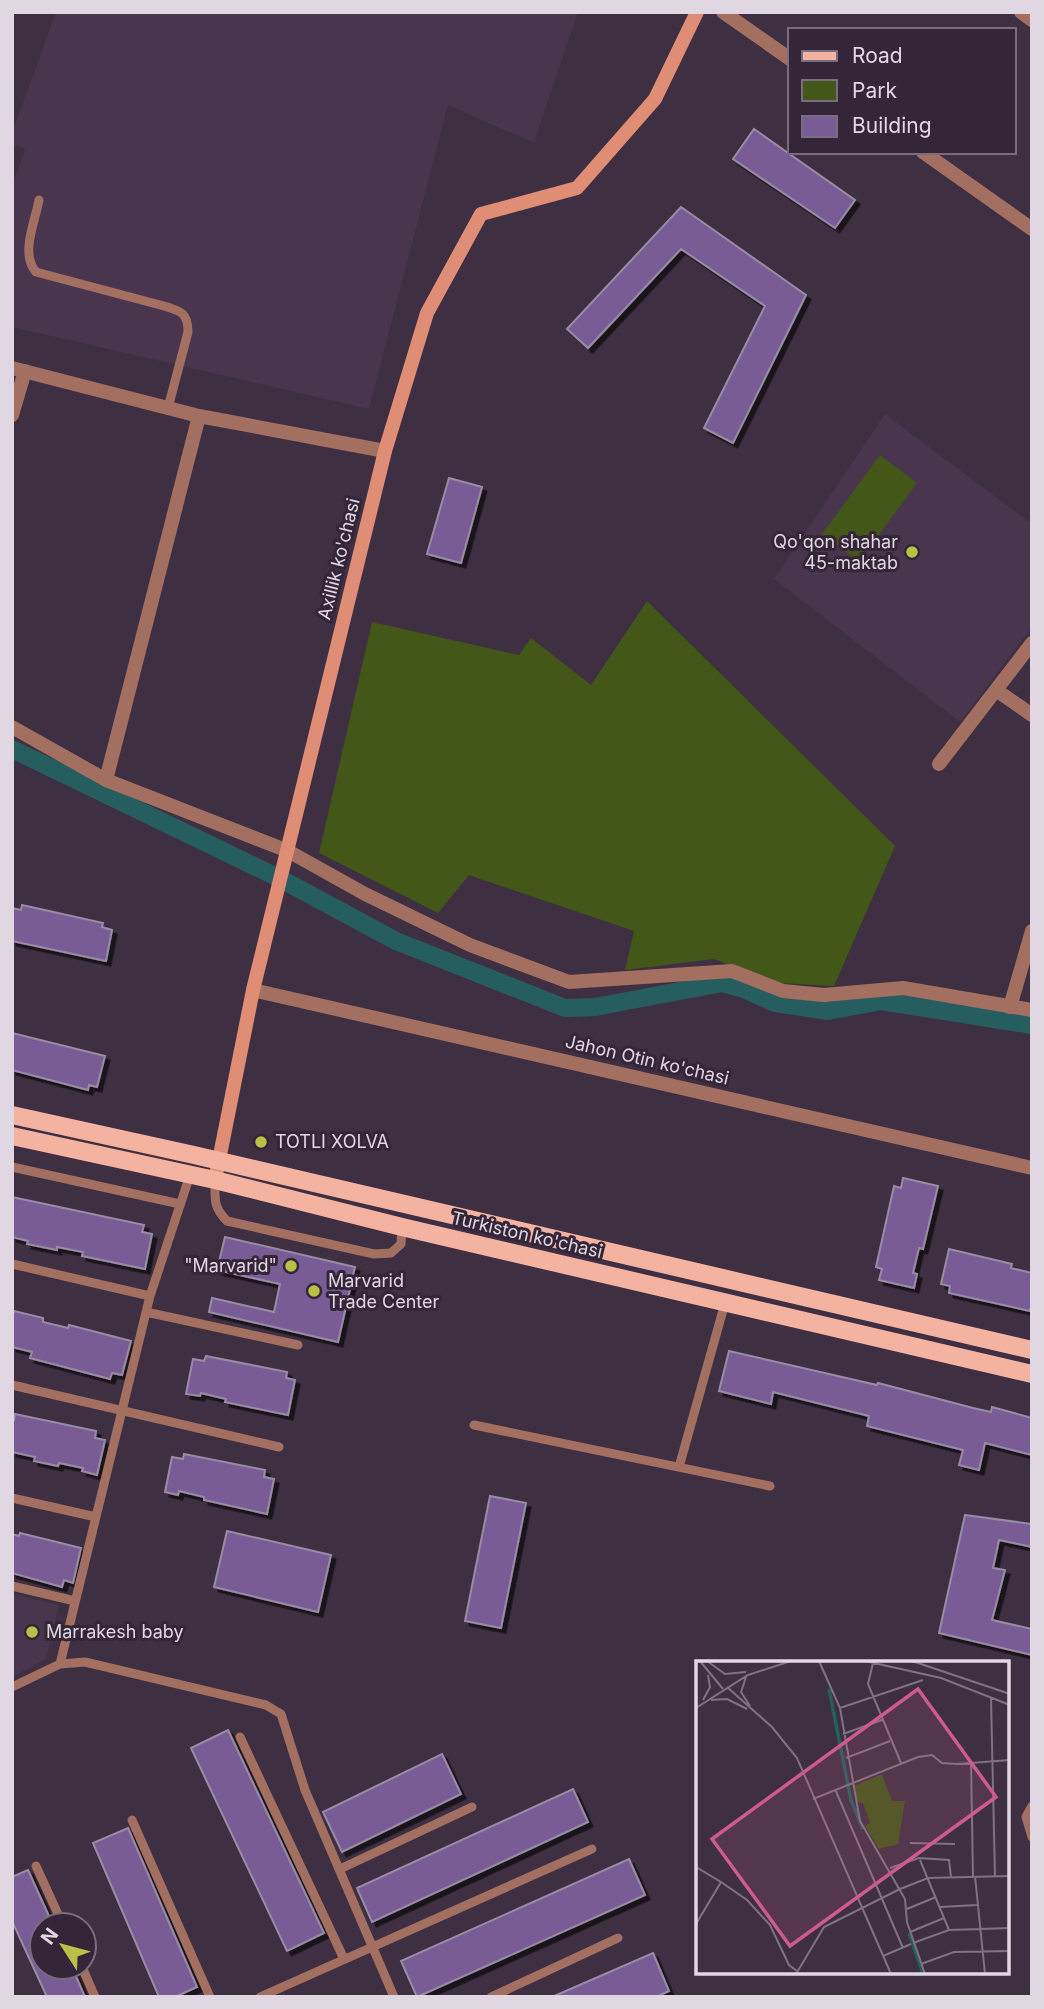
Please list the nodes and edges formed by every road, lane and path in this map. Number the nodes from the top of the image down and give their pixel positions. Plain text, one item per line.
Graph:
1 (697, 12) edge
2 (723, 12) edge
3 (1021, 12) edge
4 (1032, 20) edge
5 (788, 58) edge
6 (926, 154) edge
7 (39, 200) dead end
8 (1032, 229) edge
9 (18, 370) edge
10 (169, 408) junction
11 (12, 415) edge
12 (199, 416) junction
13 (385, 451) junction
14 (1032, 643) edge
15 (996, 690) junction
16 (1032, 715) edge
17 (12, 727) edge
18 (939, 764) dead end
19 (106, 780) junction
20 (287, 856) junction
21 (1032, 931) edge
22 (253, 990) junction
23 (1010, 1007) junction
24 (1032, 1010) edge
25 (12, 1115) edge
26 (12, 1136) edge
27 (194, 1155) junction
28 (219, 1161) junction
29 (12, 1167) edge
30 (1032, 1168) edge
31 (190, 1175) junction
32 (215, 1180) junction
33 (180, 1204) junction
34 (401, 1227) junction
35 (12, 1264) edge
36 (150, 1296) junction
37 (725, 1303) junction
38 (146, 1312) junction
39 (298, 1345) dead end
40 (1032, 1350) edge
41 (1032, 1374) edge
42 (12, 1385) edge
43 (122, 1410) junction
44 (474, 1426) dead end
45 (279, 1447) dead end
46 (679, 1467) junction
47 (770, 1486) dead end
48 (12, 1498) edge
49 (96, 1517) junction
50 (12, 1586) edge
51 (75, 1601) junction
52 (60, 1664) junction
53 (12, 1687) edge
54 (240, 1737) dead end
55 (1032, 1806) edge
56 (472, 1807) dead end
57 (132, 1820) dead end
58 (1032, 1837) edge
59 (592, 1849) dead end
60 (36, 1866) dead end
61 (340, 1869) junction
62 (57, 1911) edge
63 (618, 1938) dead end
64 (372, 1947) junction
65 (344, 1959) junction
66 (210, 1997) edge
67 (261, 1997) edge
68 (394, 1997) edge
69 (491, 1997) edge

1 - 13 street, Axillik ko'chasi
2 - 5 street
3 - 4 street
6 - 8 street
7 - 10 lane
9 - 10 street
9 - 11 street
10 - 12 street
12 - 13 street
12 - 19 street
13 - 20 street, Axillik ko'chasi
14 - 15 street
15 - 16 street
15 - 18 street
17 - 19 street
19 - 20 street
20 - 22 street, Axillik ko'chasi
20 - 23 street
21 - 23 street
22 - 28 street
22 - 30 street, Jahon Otin ko'chasi
23 - 24 street
25 - 27 main road, Turkiston ko'chasi
26 - 31 main road, Turkiston ko'chasi
27 - 28 main road, Turkiston ko'chasi
27 - 31 lane
28 - 32 street
28 - 40 main road, Turkiston ko'chasi
29 - 33 lane
31 - 32 main road, Turkiston ko'chasi
31 - 33 lane
32 - 34 main road, Turkiston ko'chasi
32 - 34 lane
33 - 36 lane
34 - 37 main road, Turkiston ko'chasi
35 - 36 lane
36 - 38 lane
37 - 41 main road, Turkiston ko'chasi
37 - 46 lane
38 - 39 lane
38 - 43 lane
42 - 43 lane
43 - 45 lane
43 - 49 lane
44 - 46 lane
46 - 47 lane
48 - 49 lane
49 - 51 lane
50 - 51 lane
51 - 52 lane
52 - 53 lane
52 - 61 lane
54 - 65 lane
55 - 58 lane
56 - 61 lane
57 - 66 lane
59 - 64 lane
60 - 62 lane
61 - 64 lane
63 - 69 lane
64 - 65 lane
64 - 68 lane
65 - 67 lane

